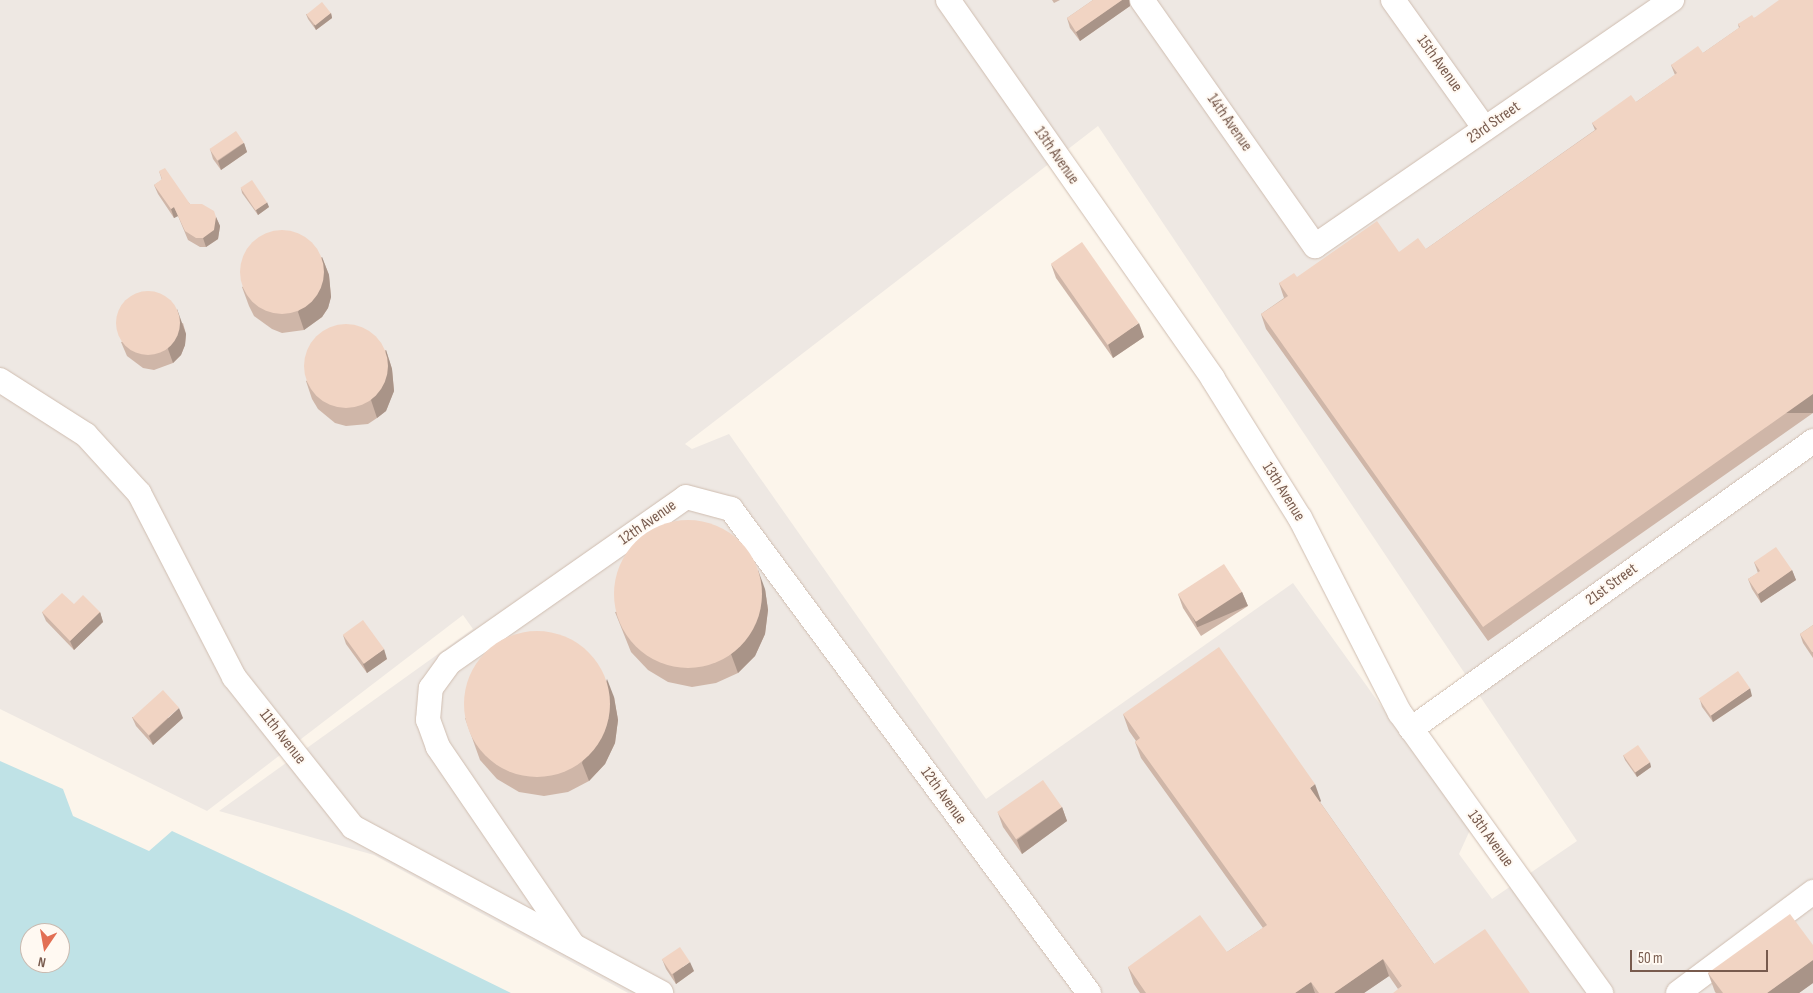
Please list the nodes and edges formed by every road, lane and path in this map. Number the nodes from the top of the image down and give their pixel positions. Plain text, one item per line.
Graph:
1 (948, 0) edge
2 (1142, 0) edge
3 (1392, 0) edge
4 (1672, 0) edge
5 (1485, 129) junction
6 (1315, 246) joint
7 (0, 380) edge
8 (1813, 441) edge
9 (1412, 728) junction
10 (1813, 892) edge
11 (573, 945) junction
12 (661, 993) edge
13 (1088, 993) edge
14 (1601, 993) edge
15 (1678, 993) edge

1 - 9 lane, 13th Avenue
2 - 6 lane, 14th Avenue
3 - 5 lane, 15th Avenue
4 - 5 lane, 23rd Street
5 - 6 lane, 23rd Street
7 - 11 lane, 11th Avenue
8 - 9 lane, 21st Street
9 - 14 lane, 13th Avenue
10 - 15 lane
11 - 12 lane, 11th Avenue
11 - 13 lane, 12th Avenue

